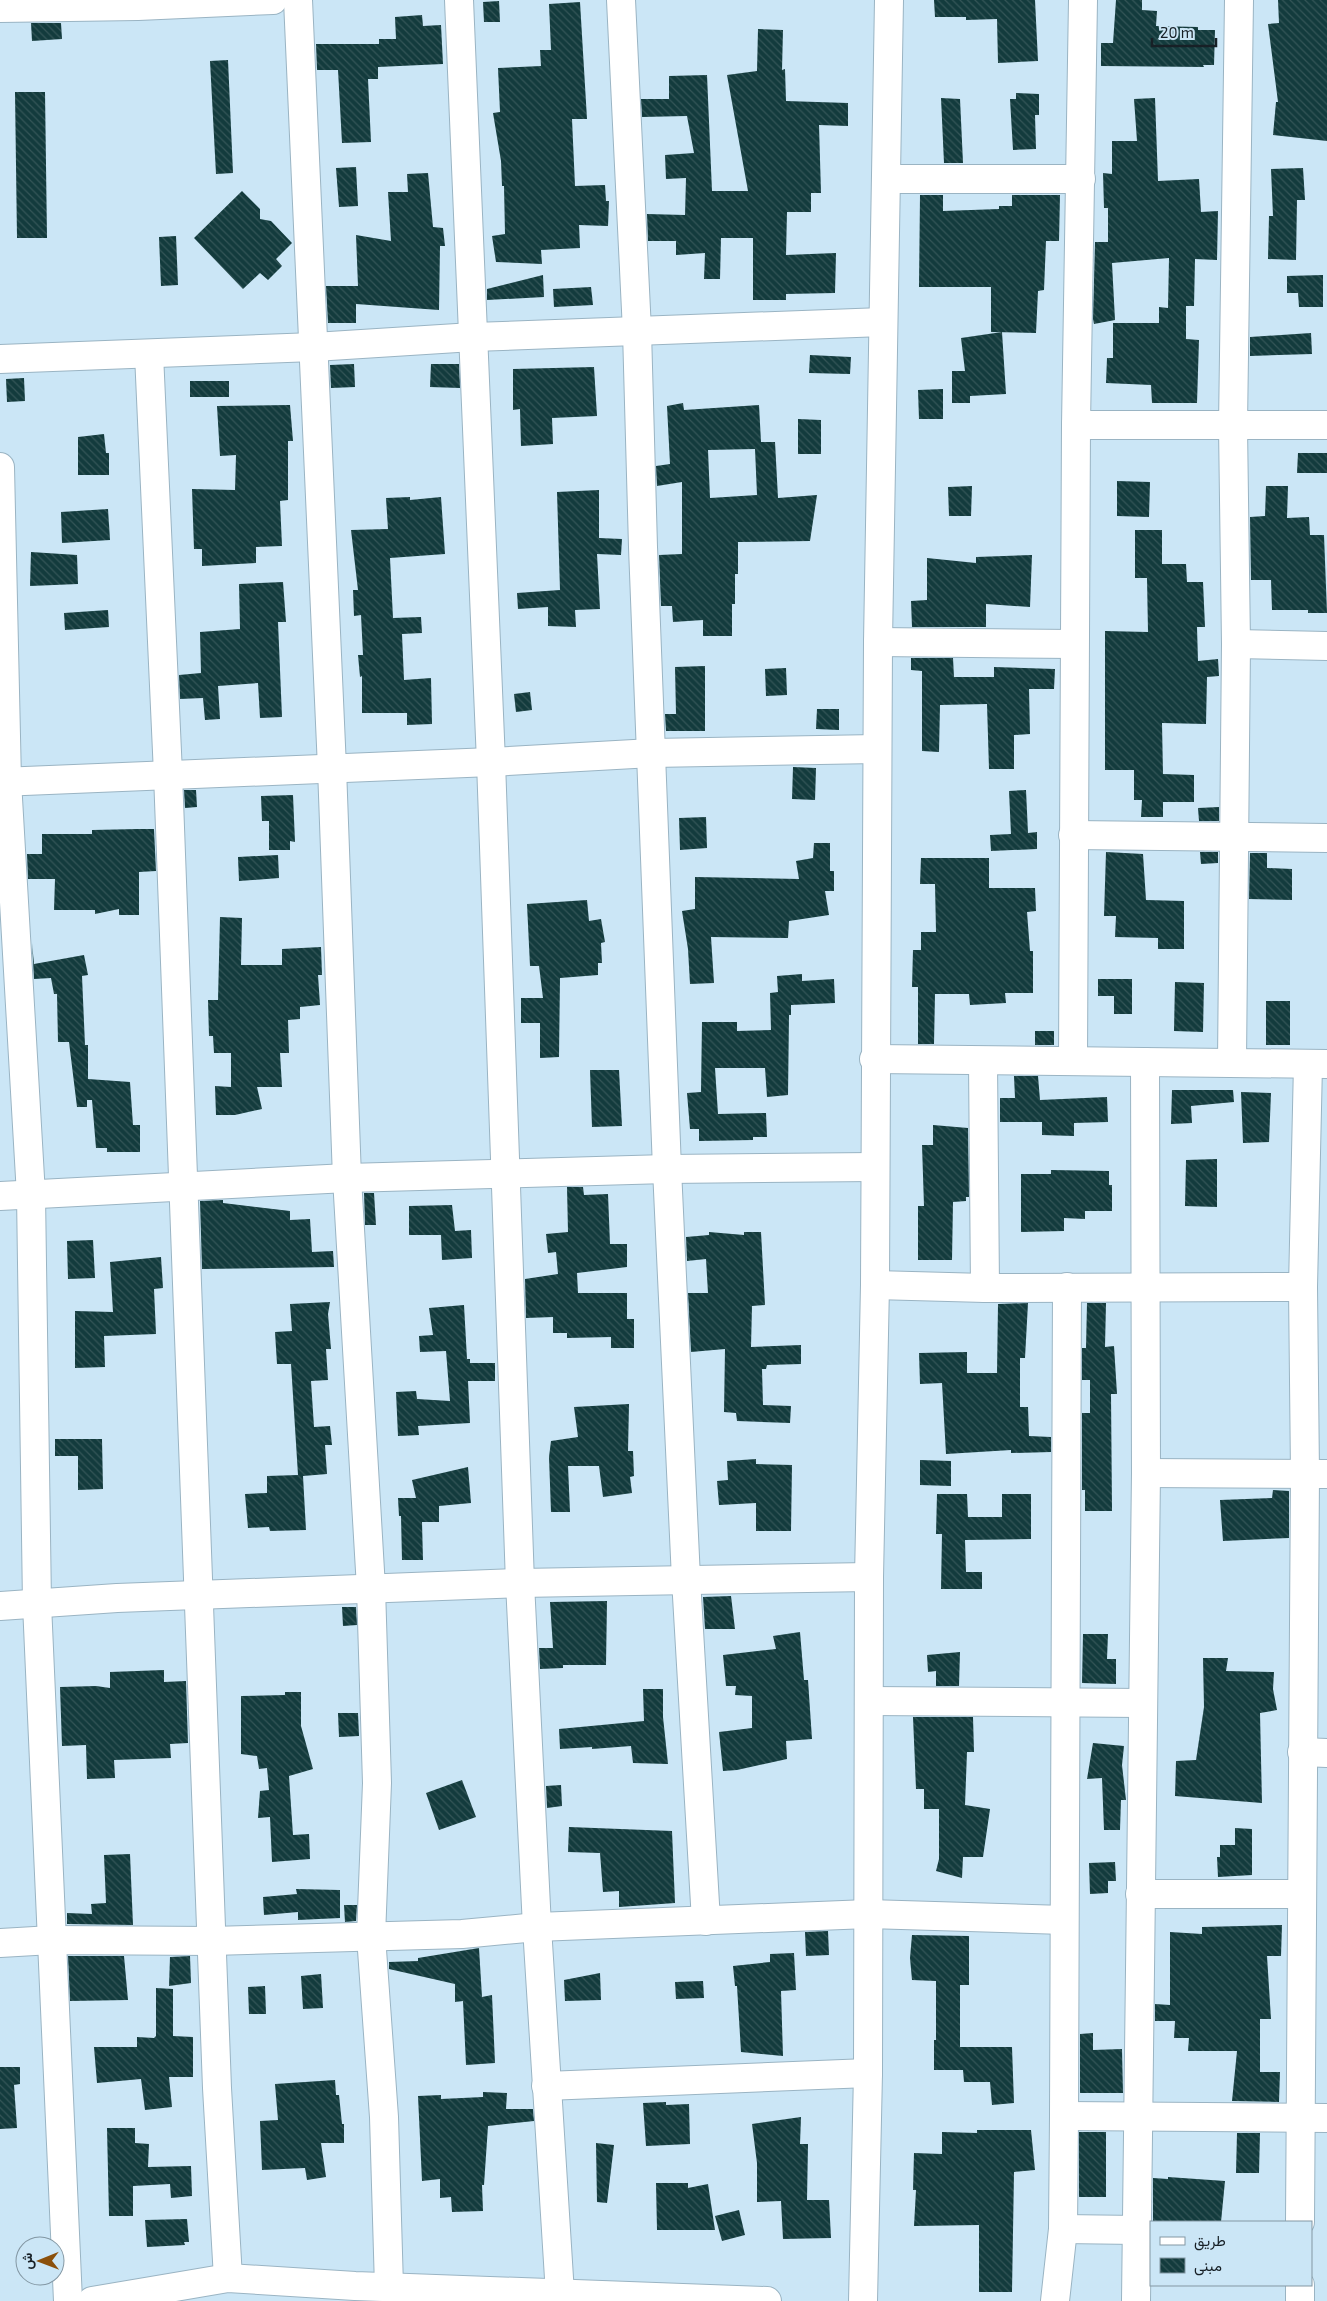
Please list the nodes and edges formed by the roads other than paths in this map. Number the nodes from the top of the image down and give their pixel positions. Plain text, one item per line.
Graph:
1 (273, 0) edge
2 (298, 0) edge
3 (459, 0) edge
4 (621, 0) edge
5 (889, 0) edge
6 (1083, 0) edge
7 (1239, 0) edge
8 (138, 3) edge
9 (0, 8) edge
10 (887, 179) junction
11 (1081, 179) junction
12 (883, 322) junction
13 (637, 330) junction
14 (473, 337) junction
15 (314, 347) junction
16 (149, 354) junction
17 (0, 360) edge
18 (1076, 425) junction
19 (1327, 425) edge
20 (1233, 426) junction
21 (0, 467) edge
22 (878, 642) junction
23 (1074, 644) junction
24 (1236, 644) junction
25 (1327, 646) edge
26 (877, 749) junction
27 (652, 753) junction
28 (491, 762) junction
29 (332, 768) junction
30 (168, 774) junction
31 (4, 782) edge
32 (1073, 835) junction
33 (1235, 837) junction
34 (1327, 838) edge
35 (874, 1059) junction
36 (983, 1061) junction
37 (1073, 1061) junction
38 (1145, 1062) junction
39 (1232, 1062) junction
40 (1317, 1064) edge
41 (874, 1167) junction
42 (667, 1169) junction
43 (505, 1174) junction
44 (347, 1178) junction
45 (184, 1187) junction
46 (31, 1195) junction
47 (0, 1196) edge
48 (875, 1285) junction
49 (1067, 1287) junction
50 (1145, 1287) junction
51 (1303, 1287) junction
52 (985, 1288) junction
53 (1146, 1472) junction
54 (1316, 1474) edge
55 (869, 1577) junction
56 (686, 1579) junction
57 (520, 1583) junction
58 (371, 1588) junction
59 (198, 1595) junction
60 (37, 1604) junction
61 (0, 1606) edge
62 (869, 1700) junction
63 (1066, 1703) junction
64 (1142, 1703) junction
65 (1314, 1752) edge
66 (1140, 1894) junction
67 (1301, 1894) junction
68 (868, 1914) junction
69 (1064, 1920) junction
70 (706, 1921) junction
71 (537, 1927) junction
72 (371, 1936) junction
73 (52, 1940) junction
74 (212, 1941) junction
75 (0, 1943) edge
76 (868, 2073) junction
77 (546, 2086) junction
78 (1064, 2116) junction
79 (1139, 2117) junction
80 (1314, 2118) edge
81 (1300, 2221) edge
82 (1062, 2229) junction
83 (1137, 2230) junction
84 (228, 2278) junction
85 (1300, 2286) edge
86 (389, 2287) junction
87 (355, 2294) edge
88 (560, 2294) junction
89 (68, 2301) edge
90 (92, 2301) edge
91 (767, 2301) edge
92 (863, 2301) edge
93 (1055, 2301) edge
94 (1136, 2301) edge
95 (1300, 2301) edge

1 - 8 street
2 - 15 street
3 - 14 street
4 - 13 street
5 - 10 street
6 - 11 street
7 - 20 street
8 - 9 street
10 - 11 street
10 - 12 street
11 - 18 street
12 - 13 street
12 - 22 street
13 - 14 street
13 - 27 street
14 - 15 street
14 - 28 street
15 - 16 street
15 - 29 street
16 - 17 street
16 - 30 street
18 - 20 street
18 - 23 street
19 - 20 street
20 - 24 street
21 - 31 street
22 - 23 street
22 - 26 street
23 - 32 street
24 - 25 street
24 - 33 street
26 - 27 street
26 - 35 street
27 - 28 street
27 - 42 street
28 - 29 street
28 - 43 street
29 - 30 street
29 - 44 street
30 - 31 street
30 - 45 street
31 - 46 street
32 - 33 street
32 - 37 street
33 - 34 street
33 - 39 street
35 - 36 street
35 - 41 street
36 - 37 street
36 - 52 street
37 - 38 street
38 - 39 street
38 - 50 street
39 - 40 street
40 - 51 street
41 - 42 street
41 - 48 street
42 - 43 street
42 - 56 street
43 - 44 street
43 - 57 street
44 - 45 street
44 - 58 street
45 - 46 street
45 - 59 street
46 - 47 street
46 - 60 street
48 - 52 street
48 - 55 street
49 - 50 street
49 - 52 street
49 - 63 street
50 - 51 street
50 - 53 street
51 - 54 street
53 - 54 street
53 - 64 street
54 - 65 street
55 - 56 street
55 - 62 street
56 - 57 street
56 - 70 street
57 - 58 street
57 - 71 street
58 - 59 street
58 - 72 street
59 - 60 street
59 - 74 street
60 - 61 street
60 - 73 street
62 - 63 street
62 - 68 street
63 - 64 street
63 - 69 street
64 - 66 street
65 - 67 street
66 - 67 street
66 - 79 street
67 - 80 street
68 - 69 street
68 - 70 street
68 - 76 street
69 - 78 street
70 - 71 street
71 - 72 street
71 - 77 street
72 - 74 street
72 - 86 street
73 - 74 street
73 - 75 street
73 - 89 street
74 - 84 street
76 - 77 street
76 - 92 street
77 - 88 street
78 - 79 street
78 - 82 street
79 - 80 street
79 - 83 street
80 - 81 street
82 - 83 street
82 - 93 street
83 - 94 street
84 - 87 street
84 - 90 street
85 - 95 street
86 - 87 street
86 - 88 street
88 - 91 street

